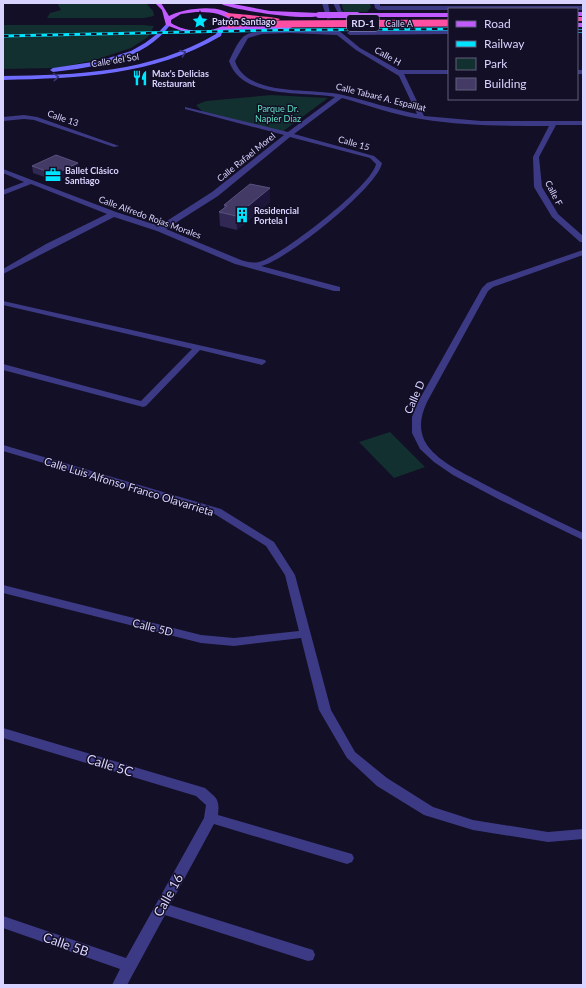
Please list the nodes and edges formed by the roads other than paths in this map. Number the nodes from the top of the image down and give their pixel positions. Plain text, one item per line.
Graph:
1 (158, 3) edge
2 (222, 3) edge
3 (325, 3) edge
4 (336, 3) edge
5 (378, 5) edge
6 (215, 6) dead end
7 (534, 7) edge
8 (583, 8) edge
9 (340, 12) tunnel mouth
10 (328, 13) tunnel mouth
11 (226, 14) junction
12 (448, 15) edge
13 (277, 19) junction
14 (448, 19) edge
15 (168, 21) junction
16 (448, 23) edge
17 (448, 26) edge
18 (223, 28) junction
19 (336, 31) joint
20 (448, 32) edge
21 (348, 40) junction
22 (399, 72) junction
23 (448, 72) edge
24 (3, 73) edge
25 (3, 78) edge
26 (341, 96) junction
27 (187, 108) dead end
28 (421, 117) junction
29 (3, 119) edge
30 (554, 123) junction
31 (583, 123) edge
32 (288, 135) junction
33 (116, 146) dead end
34 (3, 171) edge
35 (30, 182) junction
36 (3, 193) edge
37 (113, 214) junction
38 (160, 229) junction
39 (583, 240) edge
40 (583, 252) edge
41 (254, 265) junction
42 (3, 272) edge
43 (337, 289) dead end
44 (3, 302) edge
45 (198, 347) junction
46 (262, 362) dead end
47 (3, 367) edge
48 (3, 448) edge
49 (583, 537) edge
50 (3, 589) edge
51 (305, 634) junction
52 (3, 733) edge
53 (213, 803) joint
54 (211, 818) junction
55 (583, 834) edge
56 (347, 858) dead end
57 (161, 908) junction
58 (3, 922) edge
59 (308, 955) dead end
60 (129, 966) junction
61 (119, 985) edge

1 - 15 main road
2 - 13 main road
3 - 10 street
4 - 9 street
5 - 7 street
6 - 11 main road
7 - 8 street
11 - 13 highway, RD-1
11 - 15 main road
11 - 18 main road
12 - 13 main road, bridge
13 - 14 highway, RD-1
13 - 16 highway, RD-1, bridge
13 - 18 highway, RD-1
15 - 18 main road
15 - 24 main road, Calle del Sol
17 - 18 main road, bridge
25 -> 18 main road, Calle del Sol
19 - 21 street, Calle H
19 - 26 street, Calle Tabaré A. Espaillat
20 - 21 street, Calle A
21 - 22 street, Calle H
22 - 23 street
22 - 28 street, Calle H
26 - 28 street, Calle Tabaré A. Espaillat
26 - 32 street, Calle Rafael Morel
27 - 32 street, Calle 15
28 - 30 street, Calle Tabaré A. Espaillat
29 - 33 street, Calle 13
30 - 31 street, Calle Tabaré A. Espaillat
30 - 39 street, Calle F
32 - 38 street, Calle Rafael Morel
32 - 41 street, Calle 15
34 - 35 street, Calle Alfredo Rojas Morales
35 - 36 street
35 - 37 street, Calle Alfredo Rojas Morales
37 - 38 street, Calle Alfredo Rojas Morales
37 - 42 street
38 - 41 street, Calle Alfredo Rojas Morales
40 - 49 street, Calle D
41 - 43 street, Calle Alfredo Rojas Morales
44 - 45 street
45 - 46 street
45 - 47 street
48 - 51 street, Calle Luis Alfonso Franco Olavarrieta
50 - 51 street, Calle 5D
51 - 55 street, Calle Luis Alfonso Franco Olavarrieta
52 - 53 street, Calle 5C
53 - 54 street, Calle 16
54 - 56 street
54 - 57 street, Calle 16
57 - 59 street
57 - 60 street, Calle 16
58 - 60 street, Calle 5B
60 - 61 street, Calle 16

